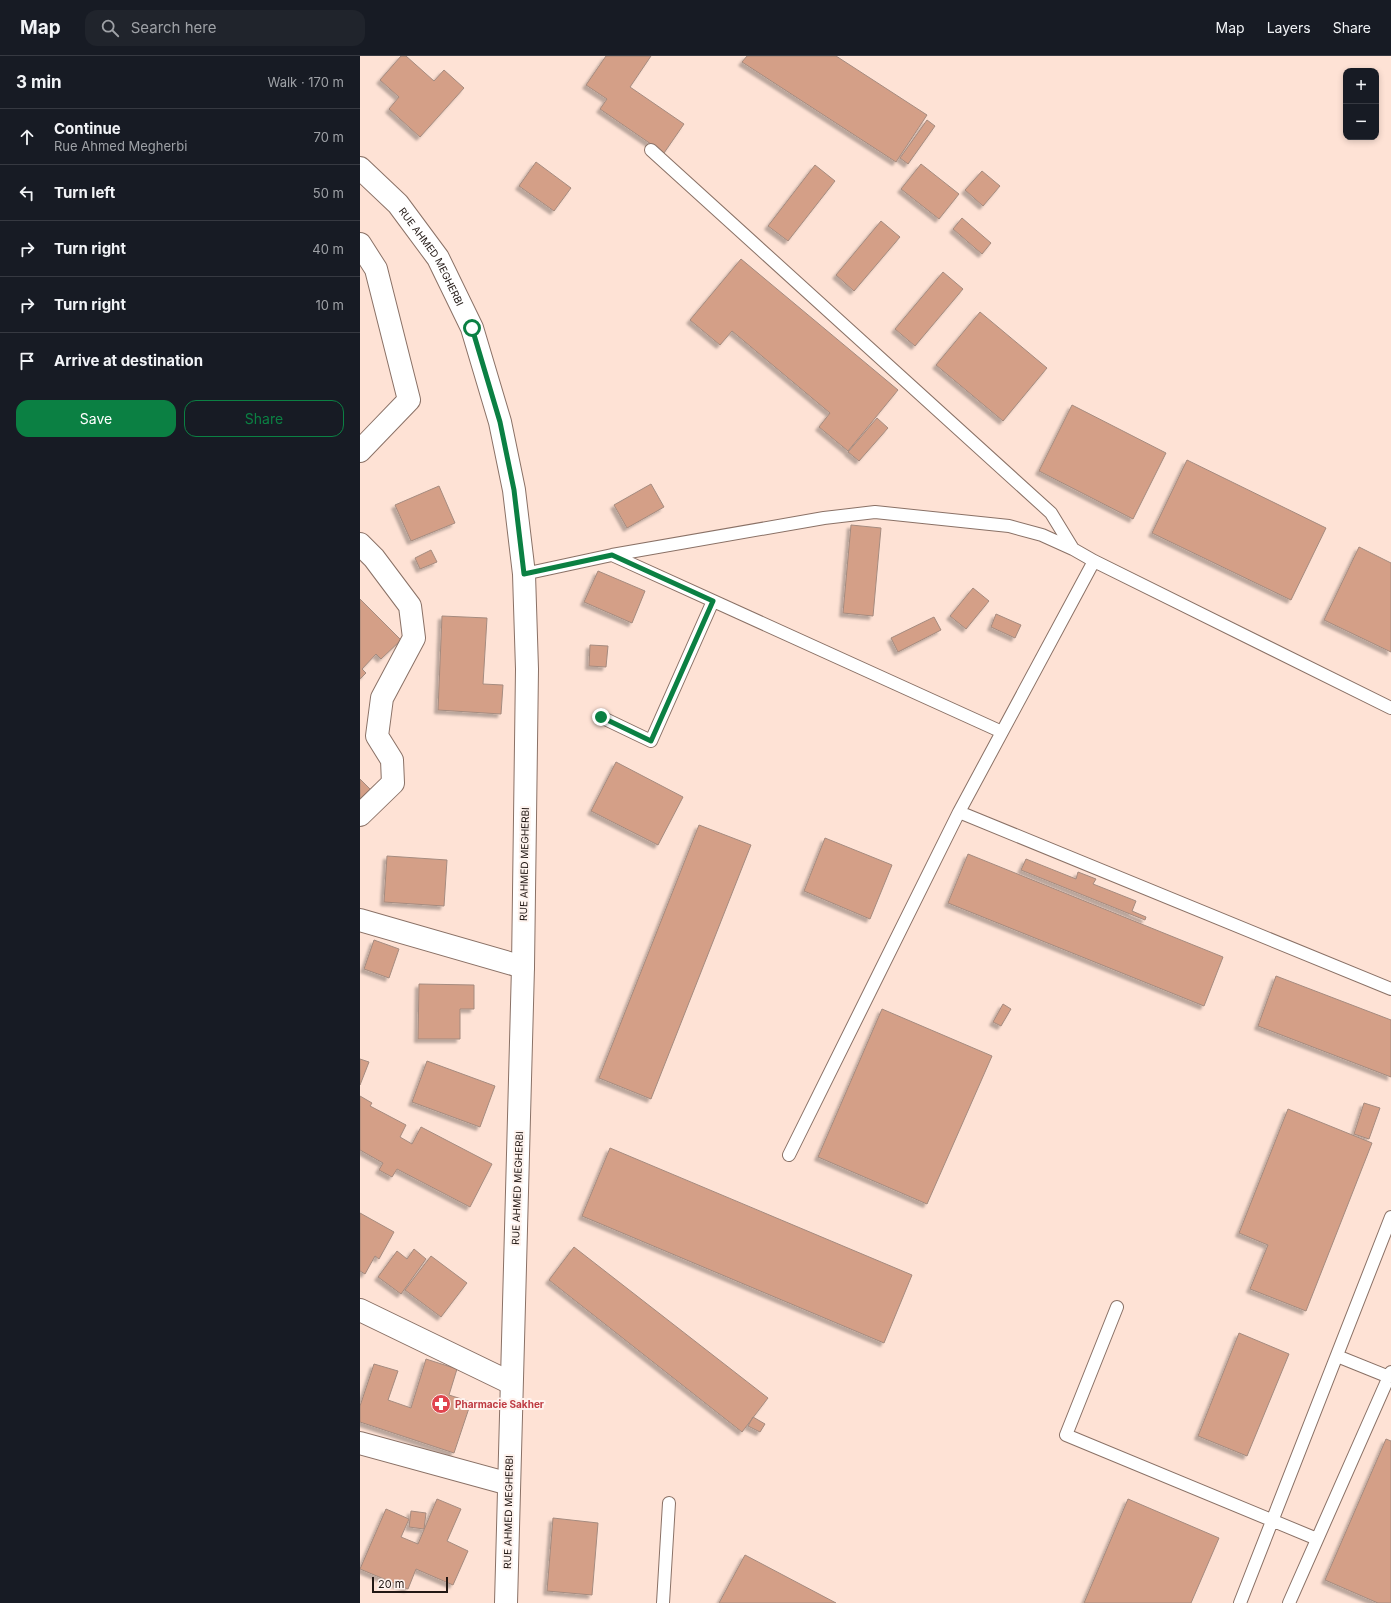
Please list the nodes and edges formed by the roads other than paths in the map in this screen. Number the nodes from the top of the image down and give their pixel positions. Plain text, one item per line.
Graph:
1 (651, 150) dead end
2 (360, 168) edge
3 (360, 244) edge
4 (360, 451) edge
5 (360, 544) edge
6 (1073, 549) junction
7 (612, 555) junction
8 (1094, 561) junction
9 (524, 574) junction
10 (713, 601) junction
11 (1391, 708) edge
12 (601, 717) dead end
13 (1002, 732) junction
14 (959, 812) junction
15 (360, 815) edge
16 (360, 920) edge
17 (523, 967) junction
18 (1391, 989) edge
19 (789, 1155) dead end
20 (1391, 1218) edge
21 (1117, 1307) dead end
22 (360, 1310) edge
23 (1337, 1356) junction
24 (1390, 1375) edge
25 (511, 1383) junction
26 (360, 1443) edge
27 (509, 1484) junction
28 (669, 1504) dead end
29 (1272, 1520) junction
30 (1317, 1539) junction
31 (506, 1603) edge
32 (663, 1603) edge
33 (1240, 1603) edge
34 (1289, 1603) edge

1 - 6 lane
2 - 9 main road, RUE AHMED MEGHERBI
3 - 4 main road
5 - 15 main road
6 - 7 lane
6 - 8 lane
7 - 9 lane
7 - 10 lane
8 - 11 lane
8 - 13 lane
9 - 17 main road, RUE AHMED MEGHERBI
10 - 12 lane
10 - 13 lane
13 - 14 lane
14 - 18 lane
14 - 19 lane
16 - 17 main road
17 - 25 main road, RUE AHMED MEGHERBI
20 - 23 lane
21 - 29 lane
22 - 25 main road
23 - 24 lane
23 - 29 lane
24 - 30 lane
25 - 27 main road, RUE AHMED MEGHERBI
26 - 27 main road
27 - 31 main road, RUE AHMED MEGHERBI
28 - 32 lane
29 - 30 lane
29 - 33 lane
30 - 34 lane

